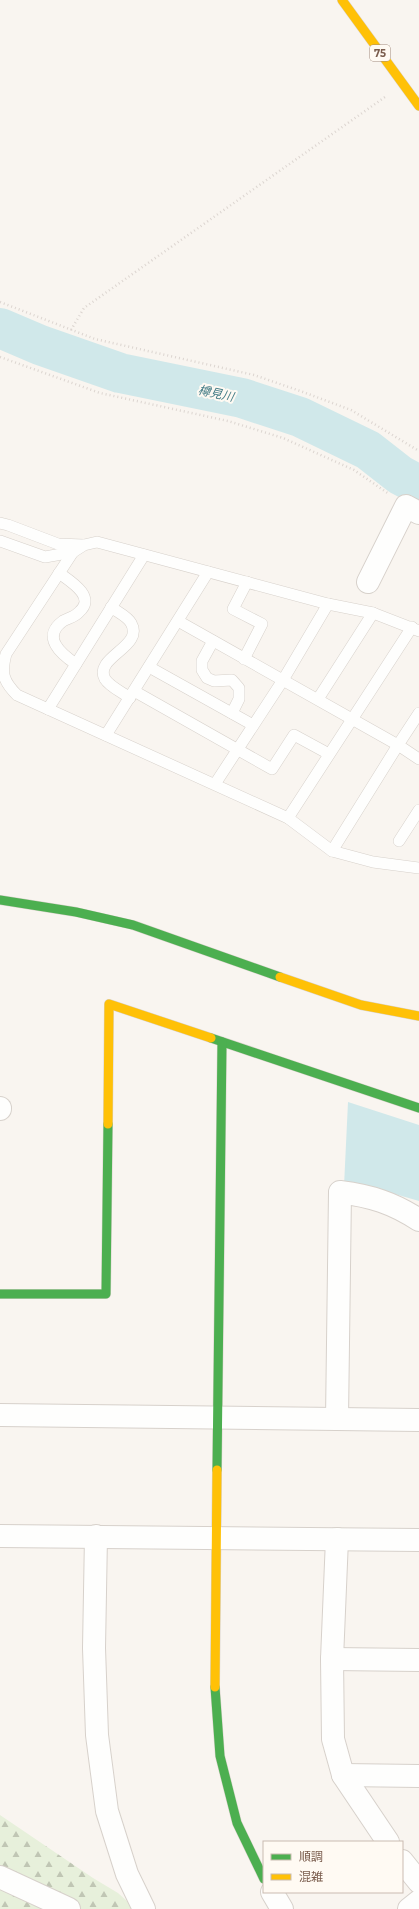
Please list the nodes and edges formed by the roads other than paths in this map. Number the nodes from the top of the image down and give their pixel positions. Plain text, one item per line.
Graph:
1 (342, 0) edge
2 (419, 106) edge
3 (413, 509) edge
4 (0, 523) edge
5 (0, 541) edge
6 (84, 545) junction
7 (73, 552) junction
8 (144, 555) junction
9 (208, 572) junction
10 (59, 573) junction
11 (247, 582) junction
12 (368, 582) dead end
13 (328, 604) junction
14 (111, 607) junction
15 (373, 613) junction
16 (178, 621) junction
17 (416, 629) edge
18 (213, 641) junction
19 (244, 659) junction
20 (76, 664) junction
21 (149, 667) junction
22 (283, 680) junction
23 (4, 683) edge
24 (132, 694) junction
25 (318, 699) junction
26 (48, 709) junction
27 (232, 713) junction
28 (419, 713) edge
29 (352, 718) junction
30 (253, 725) junction
31 (106, 735) junction
32 (398, 745) junction
33 (238, 749) junction
34 (329, 754) junction
35 (419, 759) edge
36 (215, 784) junction
37 (419, 810) edge
38 (288, 818) junction
39 (399, 841) dead end
40 (332, 851) junction
41 (419, 868) edge
42 (0, 900) edge
43 (419, 1016) edge
44 (222, 1042) junction
45 (419, 1108) edge
46 (419, 1220) edge
47 (0, 1294) edge
48 (0, 1415) edge
49 (217, 1417) junction
50 (337, 1419) junction
51 (419, 1420) edge
52 (0, 1536) edge
53 (96, 1536) junction
54 (216, 1538) junction
55 (337, 1539) junction
56 (419, 1540) edge
57 (332, 1659) junction
58 (419, 1660) edge
59 (343, 1775) junction
60 (419, 1776) edge
61 (387, 1841) edge
62 (403, 1862) edge
63 (0, 1877) edge
64 (263, 1877) edge
65 (419, 1882) edge
66 (273, 1893) edge
67 (419, 1901) edge
68 (69, 1909) edge
69 (144, 1909) edge
70 (282, 1909) edge
71 (409, 1909) edge

1 - 2 street, 75
3 - 12 street
4 - 6 lane
5 - 7 lane
6 - 7 lane
6 - 8 lane
7 - 10 lane
8 - 9 lane
8 - 14 lane
9 - 11 lane
9 - 16 lane
10 - 20 lane
10 - 23 lane
11 - 13 lane
11 - 19 lane
13 - 15 lane
13 - 22 lane
14 - 20 lane
14 - 24 lane
15 - 17 lane
15 - 25 lane
16 - 18 lane
16 - 21 lane
17 - 29 lane
18 - 19 lane
18 - 27 lane
19 - 22 lane
20 - 26 lane
21 - 24 lane
21 - 27 lane
22 - 25 lane
22 - 30 lane
23 - 26 lane
24 - 31 lane
24 - 33 lane
25 - 29 lane
26 - 31 lane
27 - 30 lane
28 - 32 lane
29 - 32 lane
29 - 34 lane
30 - 33 lane
31 - 36 lane
32 - 35 lane
32 - 40 lane
33 - 34 lane
33 - 36 lane
34 - 38 lane
36 - 38 lane
37 - 39 lane
38 - 40 lane
40 - 41 lane
42 - 43 street
44 - 45 street
44 - 47 street
44 - 49 street
46 - 50 street
48 - 49 street
49 - 50 street
49 - 54 street
50 - 51 street
52 - 53 street
53 - 54 street
53 - 69 street
54 - 55 street
54 - 64 street
55 - 56 street
55 - 57 street
57 - 58 street
57 - 59 street
59 - 60 street
59 - 61 street
62 - 65 street
63 - 68 street
66 - 70 street
67 - 71 street

